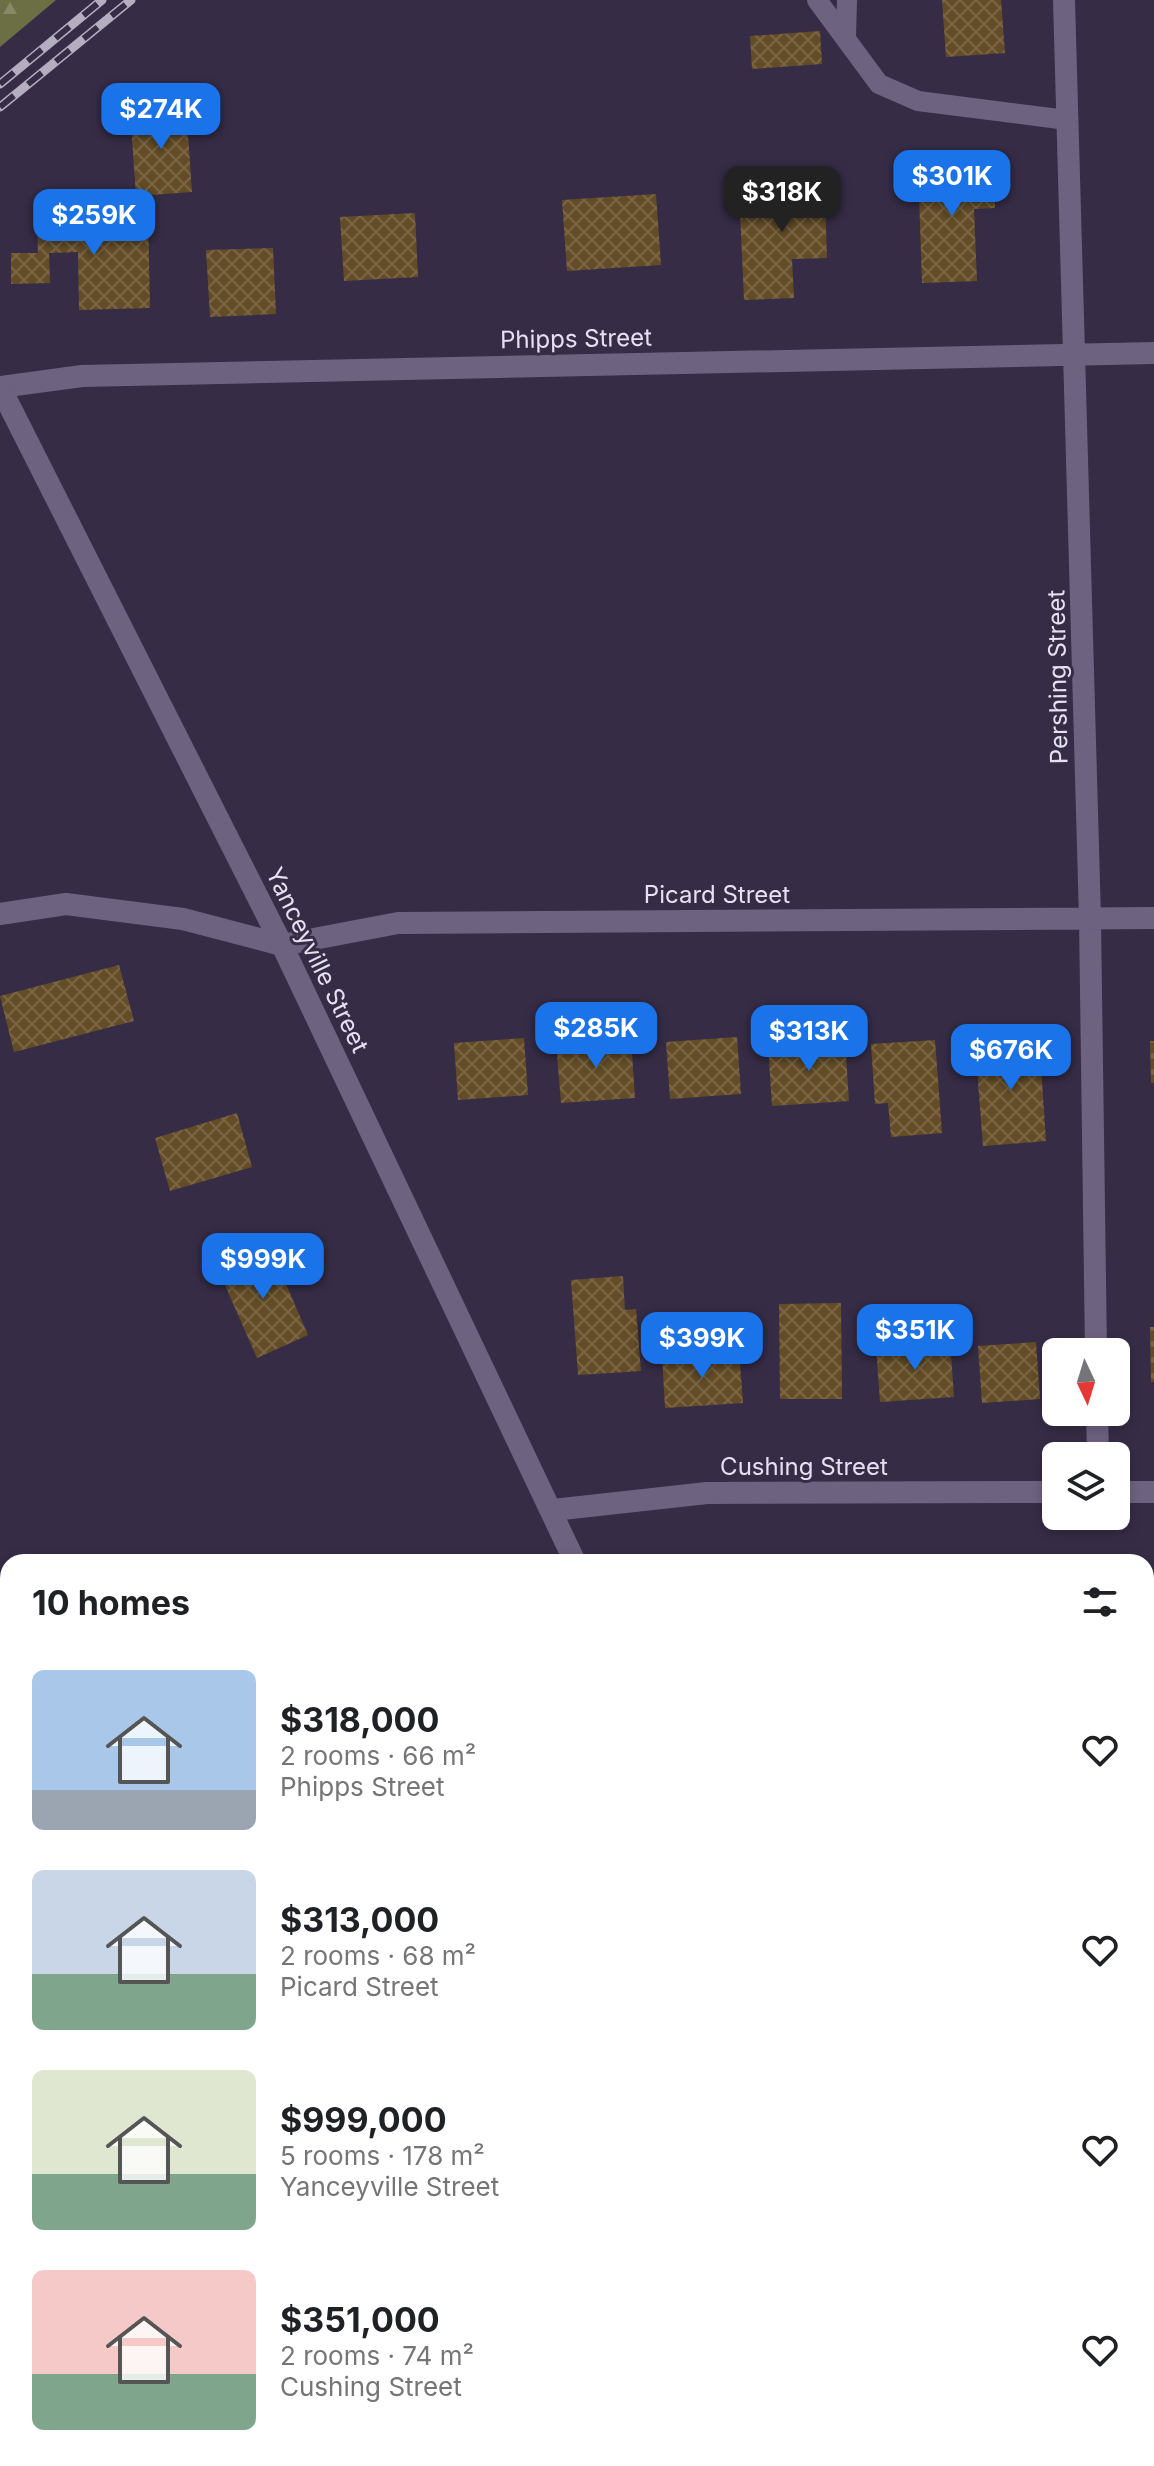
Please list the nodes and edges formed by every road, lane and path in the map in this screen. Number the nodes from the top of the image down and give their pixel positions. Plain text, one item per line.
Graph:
1 (817, 0) edge
2 (847, 0) edge
3 (1064, 0) edge
4 (846, 37) junction
5 (1067, 120) junction
6 (1154, 353) edge
7 (1075, 354) junction
8 (0, 387) edge
9 (0, 914) edge
10 (1090, 918) junction
11 (1154, 918) edge
12 (282, 945) junction
13 (1096, 1338) edge
14 (1042, 1492) edge
15 (1130, 1492) edge
16 (1154, 1492) edge
17 (553, 1510) junction
18 (572, 1554) edge

1 - 4 lane
2 - 4 lane
3 - 5 street, Pershing Street
4 - 5 lane
5 - 7 street, Pershing Street
6 - 7 street, Phipps Street
7 - 8 street, Phipps Street
7 - 10 street, Pershing Street
8 - 12 street, Yanceyville Street
9 - 12 street
10 - 11 street, Picard Street
10 - 12 street, Picard Street
10 - 13 street, Pershing Street
12 - 17 street, Yanceyville Street
14 - 17 street, Cushing Street
15 - 16 street
17 - 18 street, Yanceyville Street

